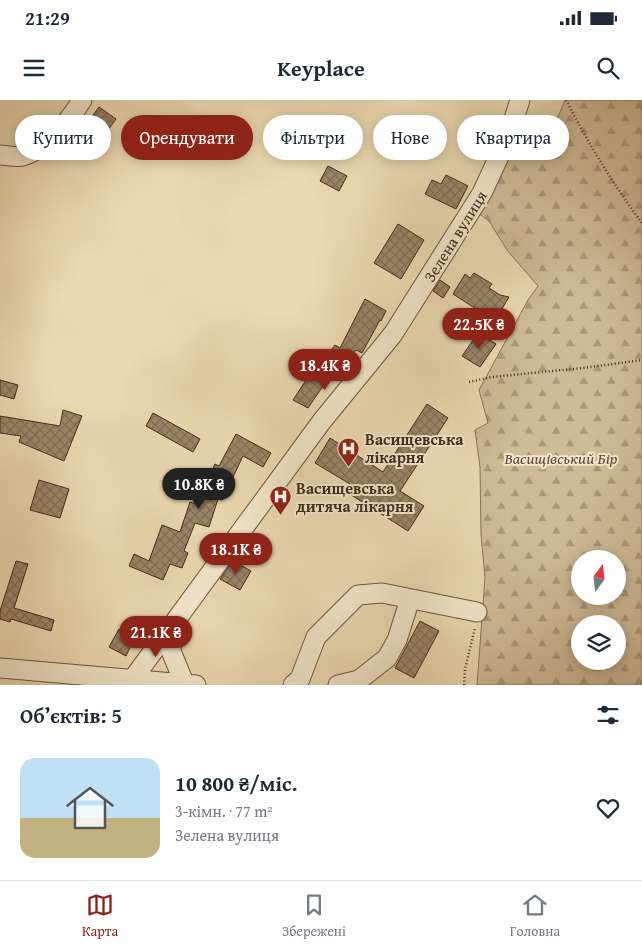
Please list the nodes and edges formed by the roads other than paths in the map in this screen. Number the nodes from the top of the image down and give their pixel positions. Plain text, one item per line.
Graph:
1 (82, 100) edge
2 (520, 100) edge
3 (0, 155) edge
4 (410, 599) junction
5 (477, 612) road end
6 (173, 625) junction
7 (0, 668) edge
8 (132, 680) junction
9 (188, 684) edge
10 (293, 685) edge
11 (338, 685) edge

1 - 3 street
2 - 6 street, Зелена вулиця
4 - 5 street
4 - 10 street
4 - 11 street
6 - 8 street, Зелена вулиця
6 - 9 street
7 - 8 street
8 - 9 street

